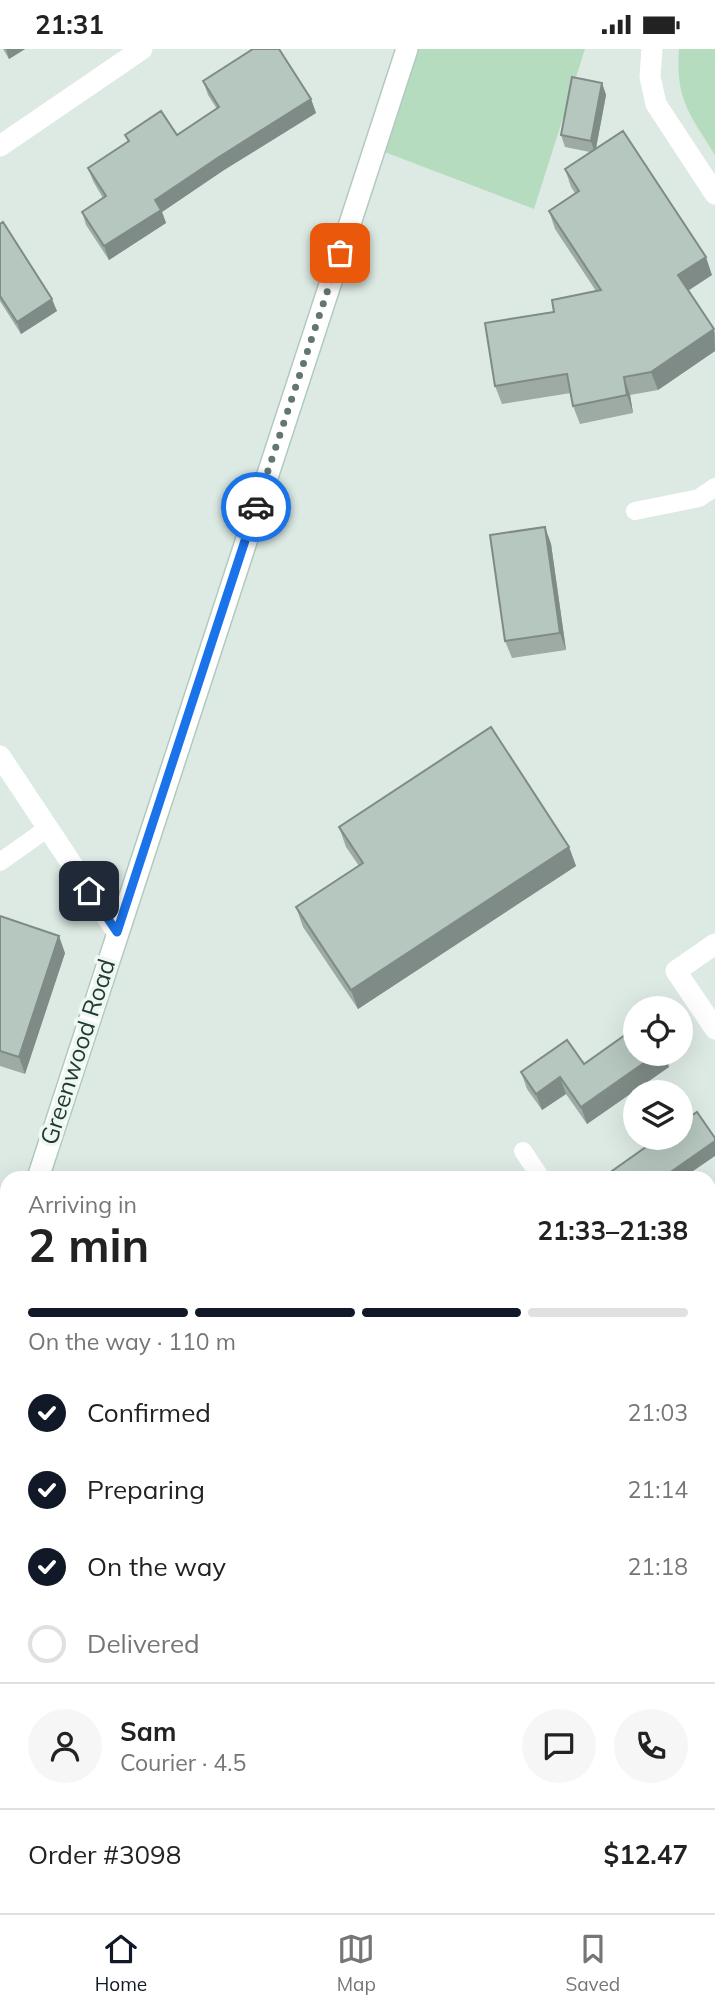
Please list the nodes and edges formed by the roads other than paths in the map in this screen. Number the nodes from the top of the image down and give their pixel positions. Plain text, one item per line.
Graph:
1 (142, 49) edge
2 (407, 49) edge
3 (652, 49) edge
4 (0, 146) edge
5 (715, 194) edge
6 (715, 487) edge
7 (635, 511) dead end
8 (0, 756) edge
9 (48, 828) junction
10 (0, 862) edge
11 (117, 932) junction
12 (715, 944) edge
13 (715, 1029) edge
14 (523, 1151) dead end
15 (40, 1171) edge
16 (536, 1171) edge

1 - 4 street
2 - 11 street, Greenwood Road
3 - 5 street
6 - 7 lane
8 - 9 street
9 - 10 lane
9 - 11 street
11 - 15 street, Greenwood Road
12 - 13 street
14 - 16 lane

